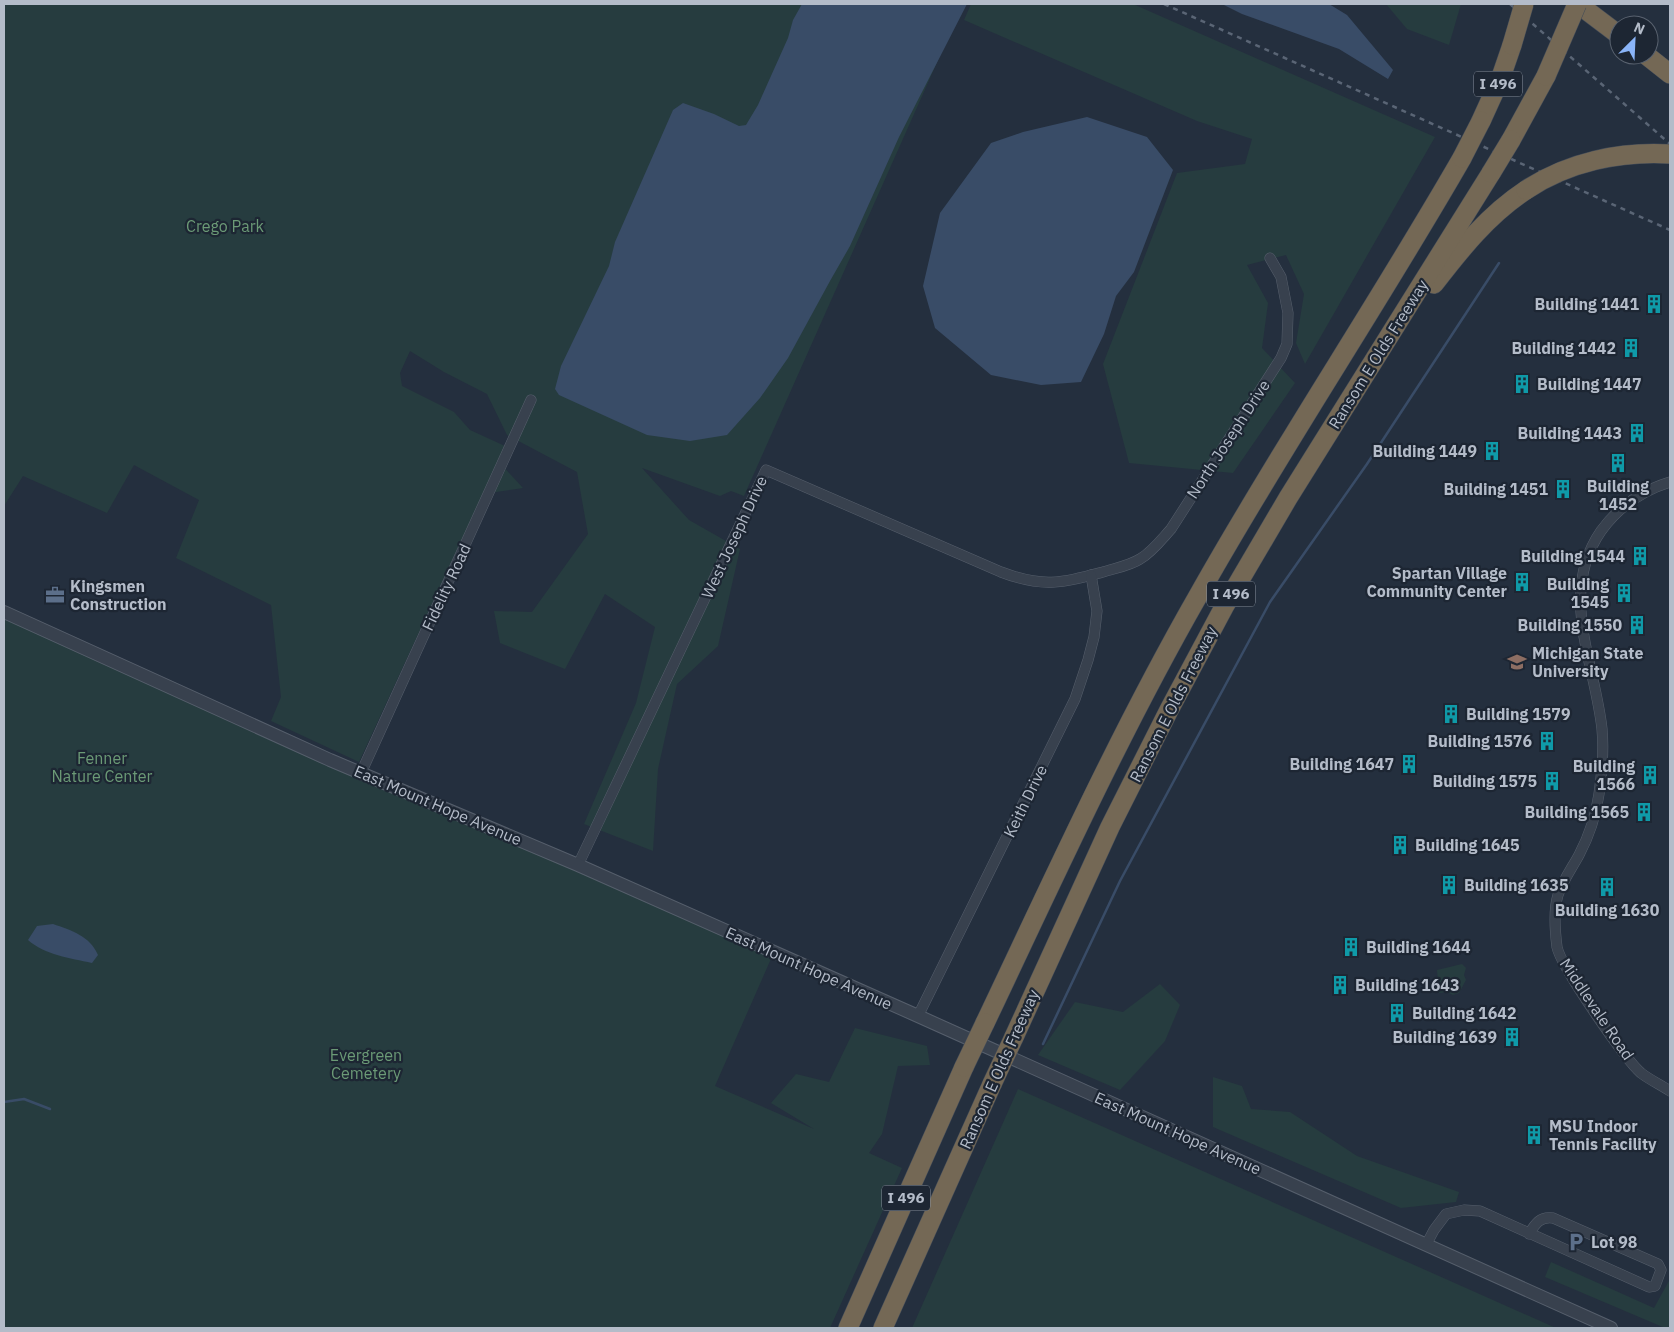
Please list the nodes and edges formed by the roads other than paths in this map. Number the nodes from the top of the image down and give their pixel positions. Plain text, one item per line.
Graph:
1 (1524, 4) edge
2 (1578, 4) edge
3 (1599, 4) edge
4 (1613, 15) edge
5 (1609, 27) edge
6 (1659, 50) edge
7 (1670, 58) edge
8 (1659, 65) edge
9 (1670, 74) edge
10 (1670, 154) edge
11 (1270, 258) dead end
12 (1373, 362) junction
13 (531, 400) dead end
14 (1670, 482) edge
15 (1091, 575) junction
16 (4, 612) edge
17 (361, 773) junction
18 (578, 865) junction
19 (918, 1016) junction
20 (1670, 1091) edge
21 (1529, 1234) junction
22 (1426, 1245) junction
23 (848, 1328) edge
24 (883, 1328) edge
25 (1611, 1328) edge

1 - 23 highway, Ransom E Olds Freeway / I 496, bridge
2 - 5 highway
2 - 12 highway, Ransom E Olds Freeway / I 496, bridge
3 - 4 highway
6 - 7 highway
8 - 9 highway
10 - 12 highway, bridge
11 - 15 street, North Joseph Drive
12 - 24 highway, Ransom E Olds Freeway / I 496, bridge
13 - 17 street, Fidelity Road
14 - 20 street, Middlevale Road
15 - 18 street, West Joseph Drive
15 - 19 street, Keith Drive
16 - 17 street, East Mount Hope Avenue
17 - 18 street, East Mount Hope Avenue
18 - 19 street, East Mount Hope Avenue
19 - 22 street, East Mount Hope Avenue
21 - 21 street
21 - 22 street
22 - 25 street, East Mount Hope Avenue

